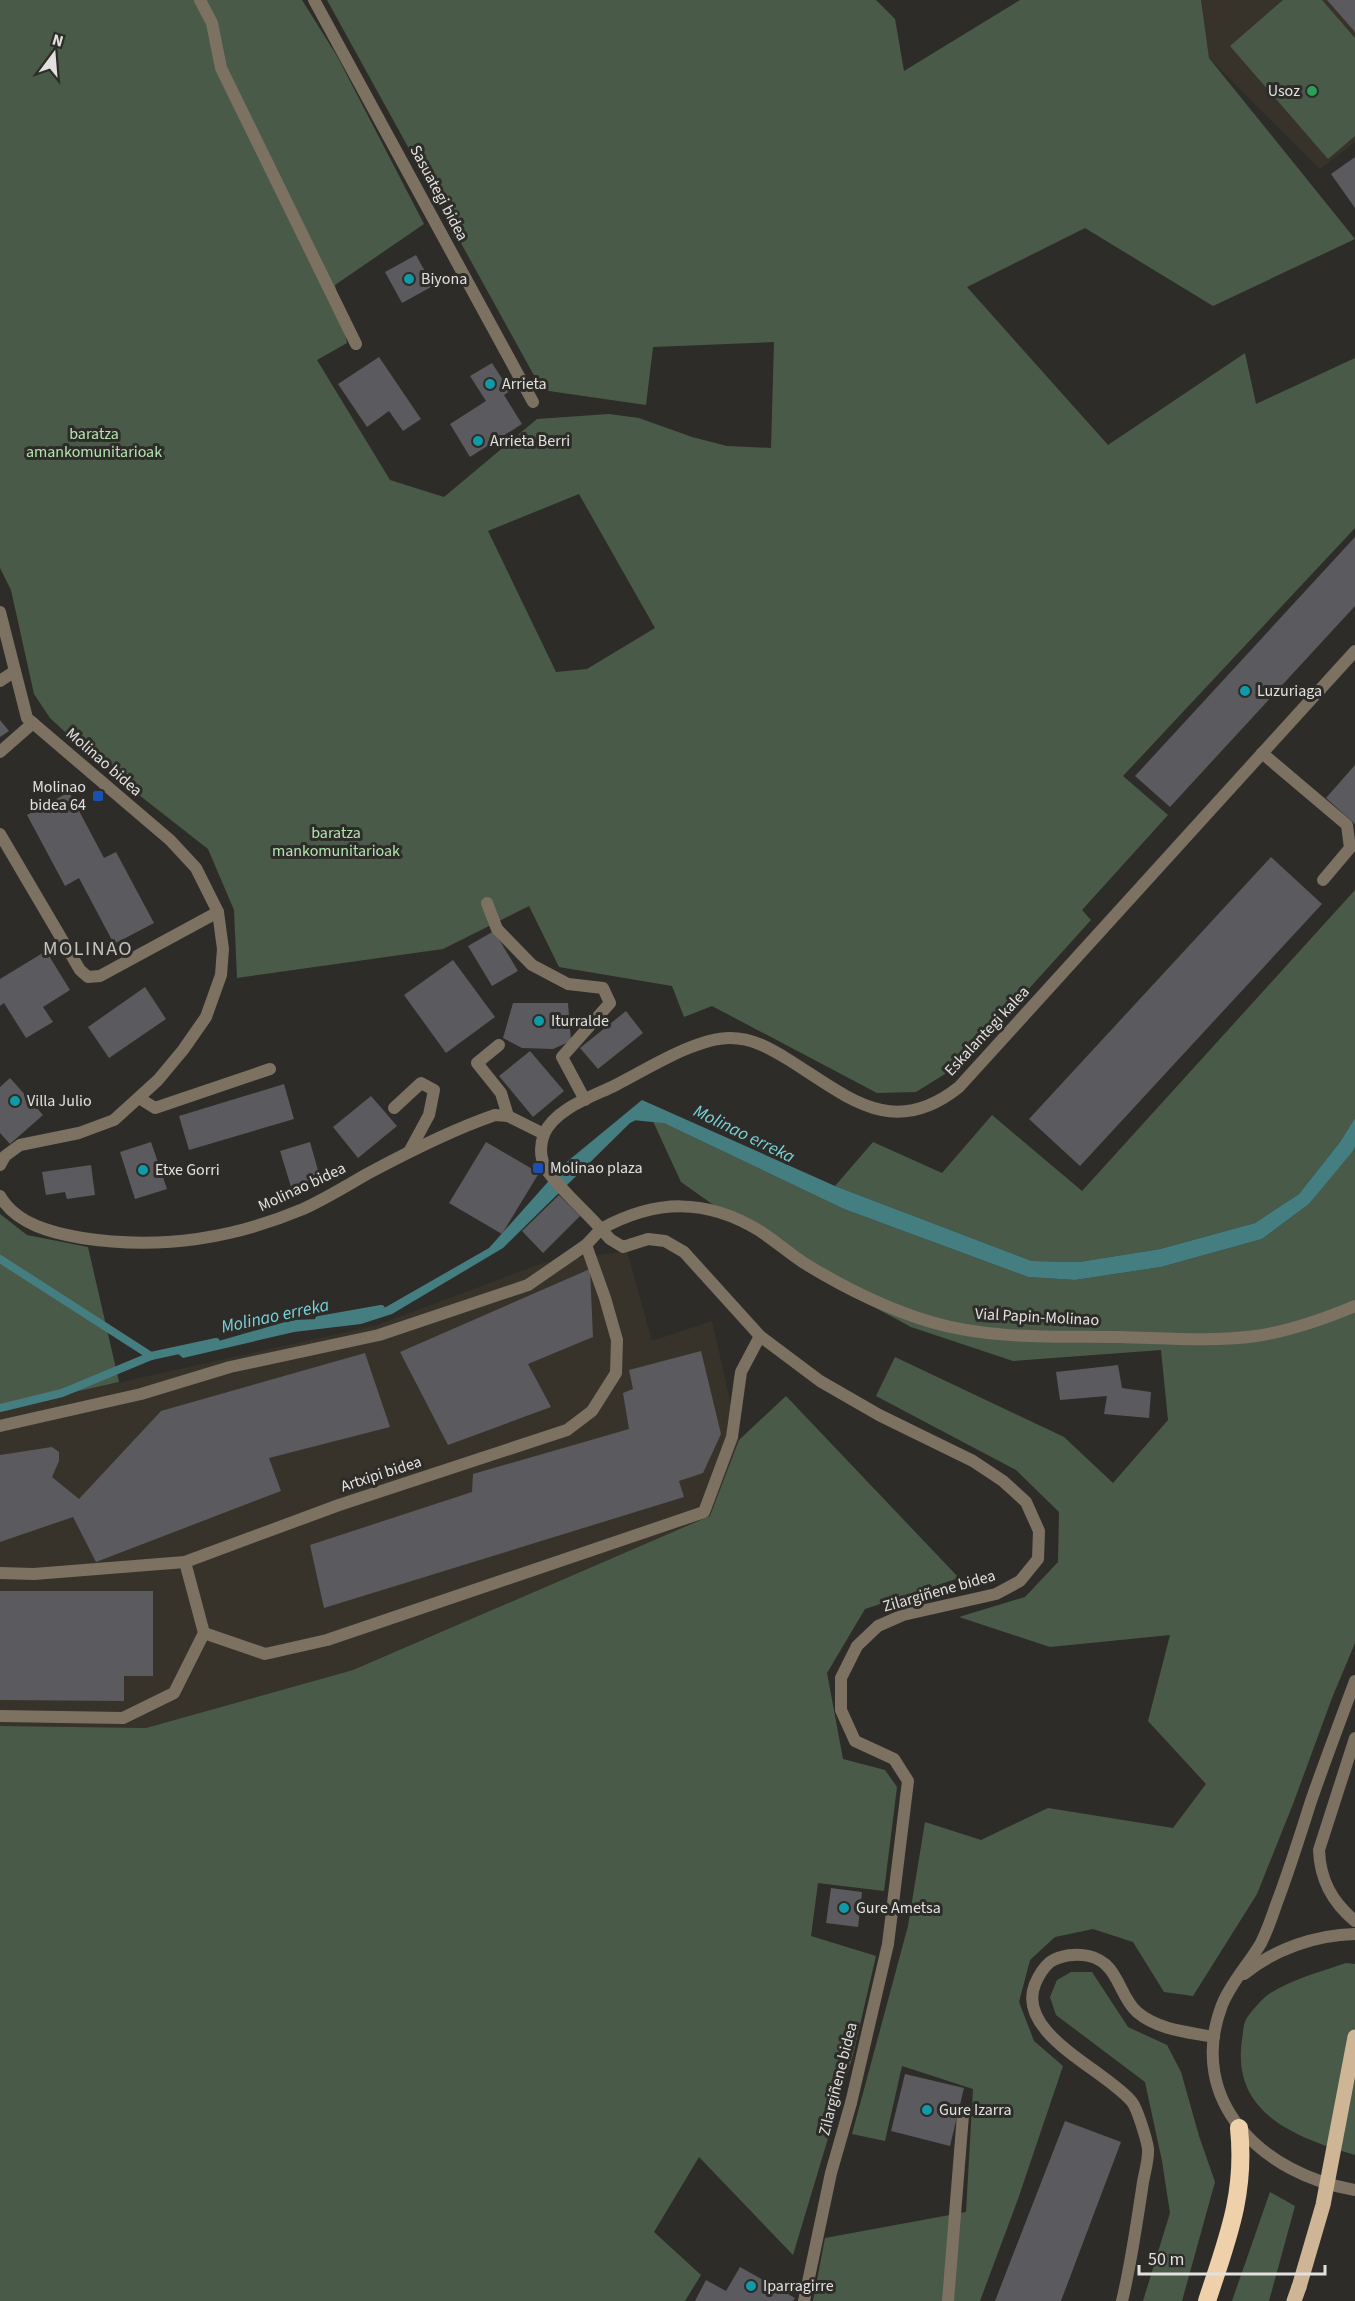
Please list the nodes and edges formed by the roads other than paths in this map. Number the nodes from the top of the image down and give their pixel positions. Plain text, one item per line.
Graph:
1 (200, 0) edge
2 (314, 0) edge
3 (356, 344) dead end
4 (533, 402) dead end
5 (0, 612) edge
6 (1355, 651) edge
7 (15, 671) junction
8 (0, 681) edge
9 (33, 723) junction
10 (0, 752) edge
11 (1263, 753) junction
12 (0, 834) edge
13 (1323, 880) dead end
14 (487, 903) dead end
15 (218, 912) junction
16 (499, 1044) dead end
17 (270, 1069) dead end
18 (139, 1098) junction
19 (585, 1100) junction
20 (394, 1108) dead end
21 (508, 1116) junction
22 (544, 1134) junction
23 (409, 1152) junction
24 (0, 1164) edge
25 (0, 1196) edge
26 (601, 1229) junction
27 (586, 1245) junction
28 (1355, 1306) edge
29 (760, 1336) junction
30 (0, 1426) edge
31 (185, 1562) junction
32 (0, 1573) edge
33 (204, 1633) junction
34 (1355, 1681) edge
35 (0, 1716) edge
36 (1355, 1738) edge
37 (1355, 1921) edge
38 (1355, 1934) edge
39 (1229, 1990) junction
40 (1214, 2037) junction
41 (1355, 2037) edge
42 (963, 2115) dead end
43 (1239, 2128) junction
44 (1355, 2190) edge
45 (1296, 2294) edge
46 (804, 2301) edge
47 (948, 2301) edge
48 (1122, 2301) edge
49 (1207, 2301) edge

1 - 3 street
2 - 4 street, Sasuategi bidea
5 - 7 street, Molinao bidea
6 - 11 street, Eskalantegi kalea
7 - 8 street
7 - 9 street, Molinao bidea
9 - 10 street
9 - 15 street, Molinao bidea
11 - 13 street
11 - 19 street, Eskalantegi kalea
12 - 15 street
14 - 19 street
15 - 18 street, Molinao bidea
16 - 21 street
17 - 18 street
18 - 24 street, Molinao bidea
19 - 22 street, Eskalantegi kalea
20 - 23 street
21 - 22 street
21 - 23 street, Molinao bidea
22 - 26 street
23 - 25 street, Molinao bidea
26 - 27 street
26 - 28 street, Vial Papin-Molinao
26 - 29 street, Zilargiñene bidea
27 - 30 street
27 - 31 street, Artxipi bidea
29 - 33 street
29 - 46 street, Zilargiñene bidea
31 - 32 street, Artxipi bidea
31 - 33 street
33 - 35 street
34 - 39 street
36 - 37 street
38 - 39 street
39 - 40 street
40 - 43 street
40 - 48 street
41 - 45 main road, bridge
42 - 47 street
43 - 44 street
43 - 49 highway

